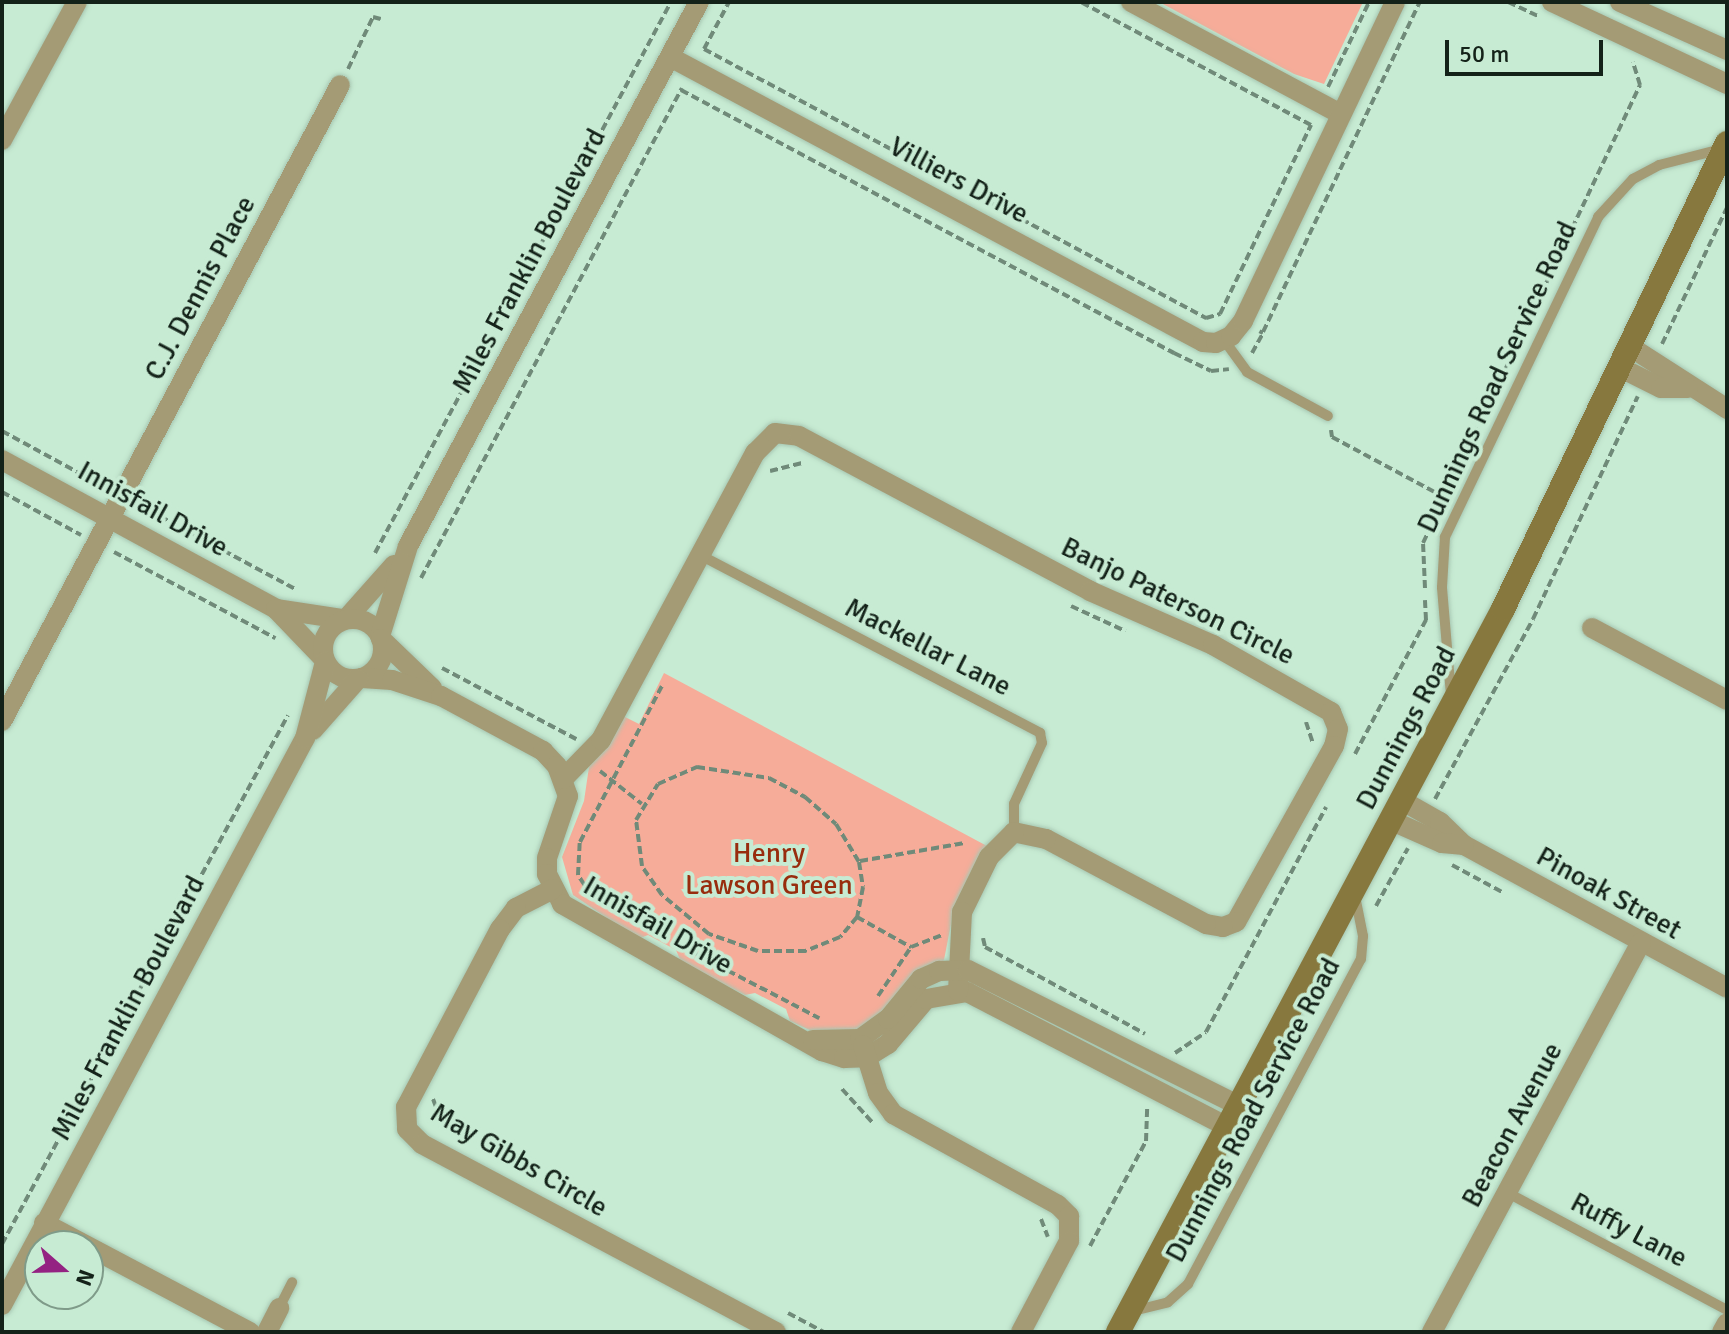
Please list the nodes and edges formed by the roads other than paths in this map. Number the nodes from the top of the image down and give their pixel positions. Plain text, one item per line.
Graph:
1 (77, 2) edge
2 (699, 2) edge
3 (1131, 2) edge
4 (1395, 2) edge
5 (1552, 2) edge
6 (1620, 2) edge
7 (1727, 50) edge
8 (670, 57) junction
9 (1727, 84) edge
10 (340, 85) road end
11 (1341, 114) junction
12 (2, 140) edge
13 (1726, 146) edge
14 (1224, 340) junction
15 (1624, 357) junction
16 (1688, 388) junction
17 (1727, 409) edge
18 (1328, 416) road end
19 (2, 460) edge
20 (109, 516) junction
21 (408, 546) junction
22 (700, 555) junction
23 (276, 609) junction
24 (345, 619) junction
25 (1592, 628) dead end
26 (381, 637) junction
27 (324, 660) junction
28 (360, 678) junction
29 (441, 696) junction
30 (1727, 700) edge
31 (1452, 707) junction
32 (2, 721) edge
33 (305, 738) junction
34 (563, 779) junction
35 (1396, 810) junction
36 (1014, 832) junction
37 (553, 889) junction
38 (1353, 891) junction
39 (1641, 943) junction
40 (959, 968) junction
41 (1727, 988) edge
42 (958, 991) junction
43 (864, 1048) junction
44 (1238, 1105) junction
45 (1227, 1127) junction
46 (1508, 1193) junction
47 (44, 1223) junction
48 (292, 1282) dead end
49 (2, 1305) edge
50 (279, 1308) joint
51 (1727, 1310) edge
52 (1123, 1322) edge
53 (1727, 1323) edge
54 (250, 1332) edge
55 (267, 1332) edge
56 (776, 1332) edge
57 (1021, 1332) edge
58 (1432, 1332) edge
59 (1722, 1332) edge

1 - 12 street
2 - 8 street, Miles Franklin Boulevard
3 - 11 street
4 - 11 street
5 - 9 street
6 - 7 street
8 - 14 street, Villiers Drive
8 - 21 street, Miles Franklin Boulevard
10 - 20 street, C.J. Dennis Place
11 - 14 street
13 - 15 street, Dunnings Road
13 - 31 lane, Dunnings Road Service Road
14 - 18 lane
15 - 16 street
15 - 16 street
15 - 31 street, Dunnings Road
16 - 17 street
19 - 20 street, Innisfail Drive
20 - 23 street, Innisfail Drive
20 - 32 street, C.J. Dennis Place
21 - 24 street, Miles Franklin Boulevard
21 - 26 street, Miles Franklin Boulevard
22 - 34 street, Banjo Paterson Circle
22 - 36 lane, Mackellar Lane
22 - 36 street, Banjo Paterson Circle
23 - 24 street, Innisfail Drive
23 - 27 street, Innisfail Drive
24 - 26 street
24 - 27 street
25 - 30 street
26 - 28 street
26 - 29 street
27 - 28 street
27 - 33 street, Miles Franklin Boulevard
28 - 29 street
28 - 33 street, Miles Franklin Boulevard
29 - 34 street
31 - 35 street, Dunnings Road
33 - 47 street, Miles Franklin Boulevard
34 - 37 street, Innisfail Drive
35 - 38 street, Dunnings Road
35 - 39 street, Pinoak Street
36 - 40 street
37 - 43 street, Innisfail Drive
37 - 56 street, May Gibbs Circle
38 - 44 street, Dunnings Road
38 - 52 lane, Dunnings Road Service Road
39 - 41 street, Pinoak Street
39 - 46 street, Beacon Avenue
40 - 42 street
40 - 43 street
40 - 44 street
42 - 43 street
42 - 45 street
43 - 57 street
44 - 45 street, Dunnings Road
45 - 52 street, Dunnings Road
46 - 51 lane, Ruffy Lane
46 - 58 street, Beacon Avenue
47 - 49 street, Miles Franklin Boulevard
47 - 54 street
48 - 50 lane
50 - 55 street
53 - 59 street

